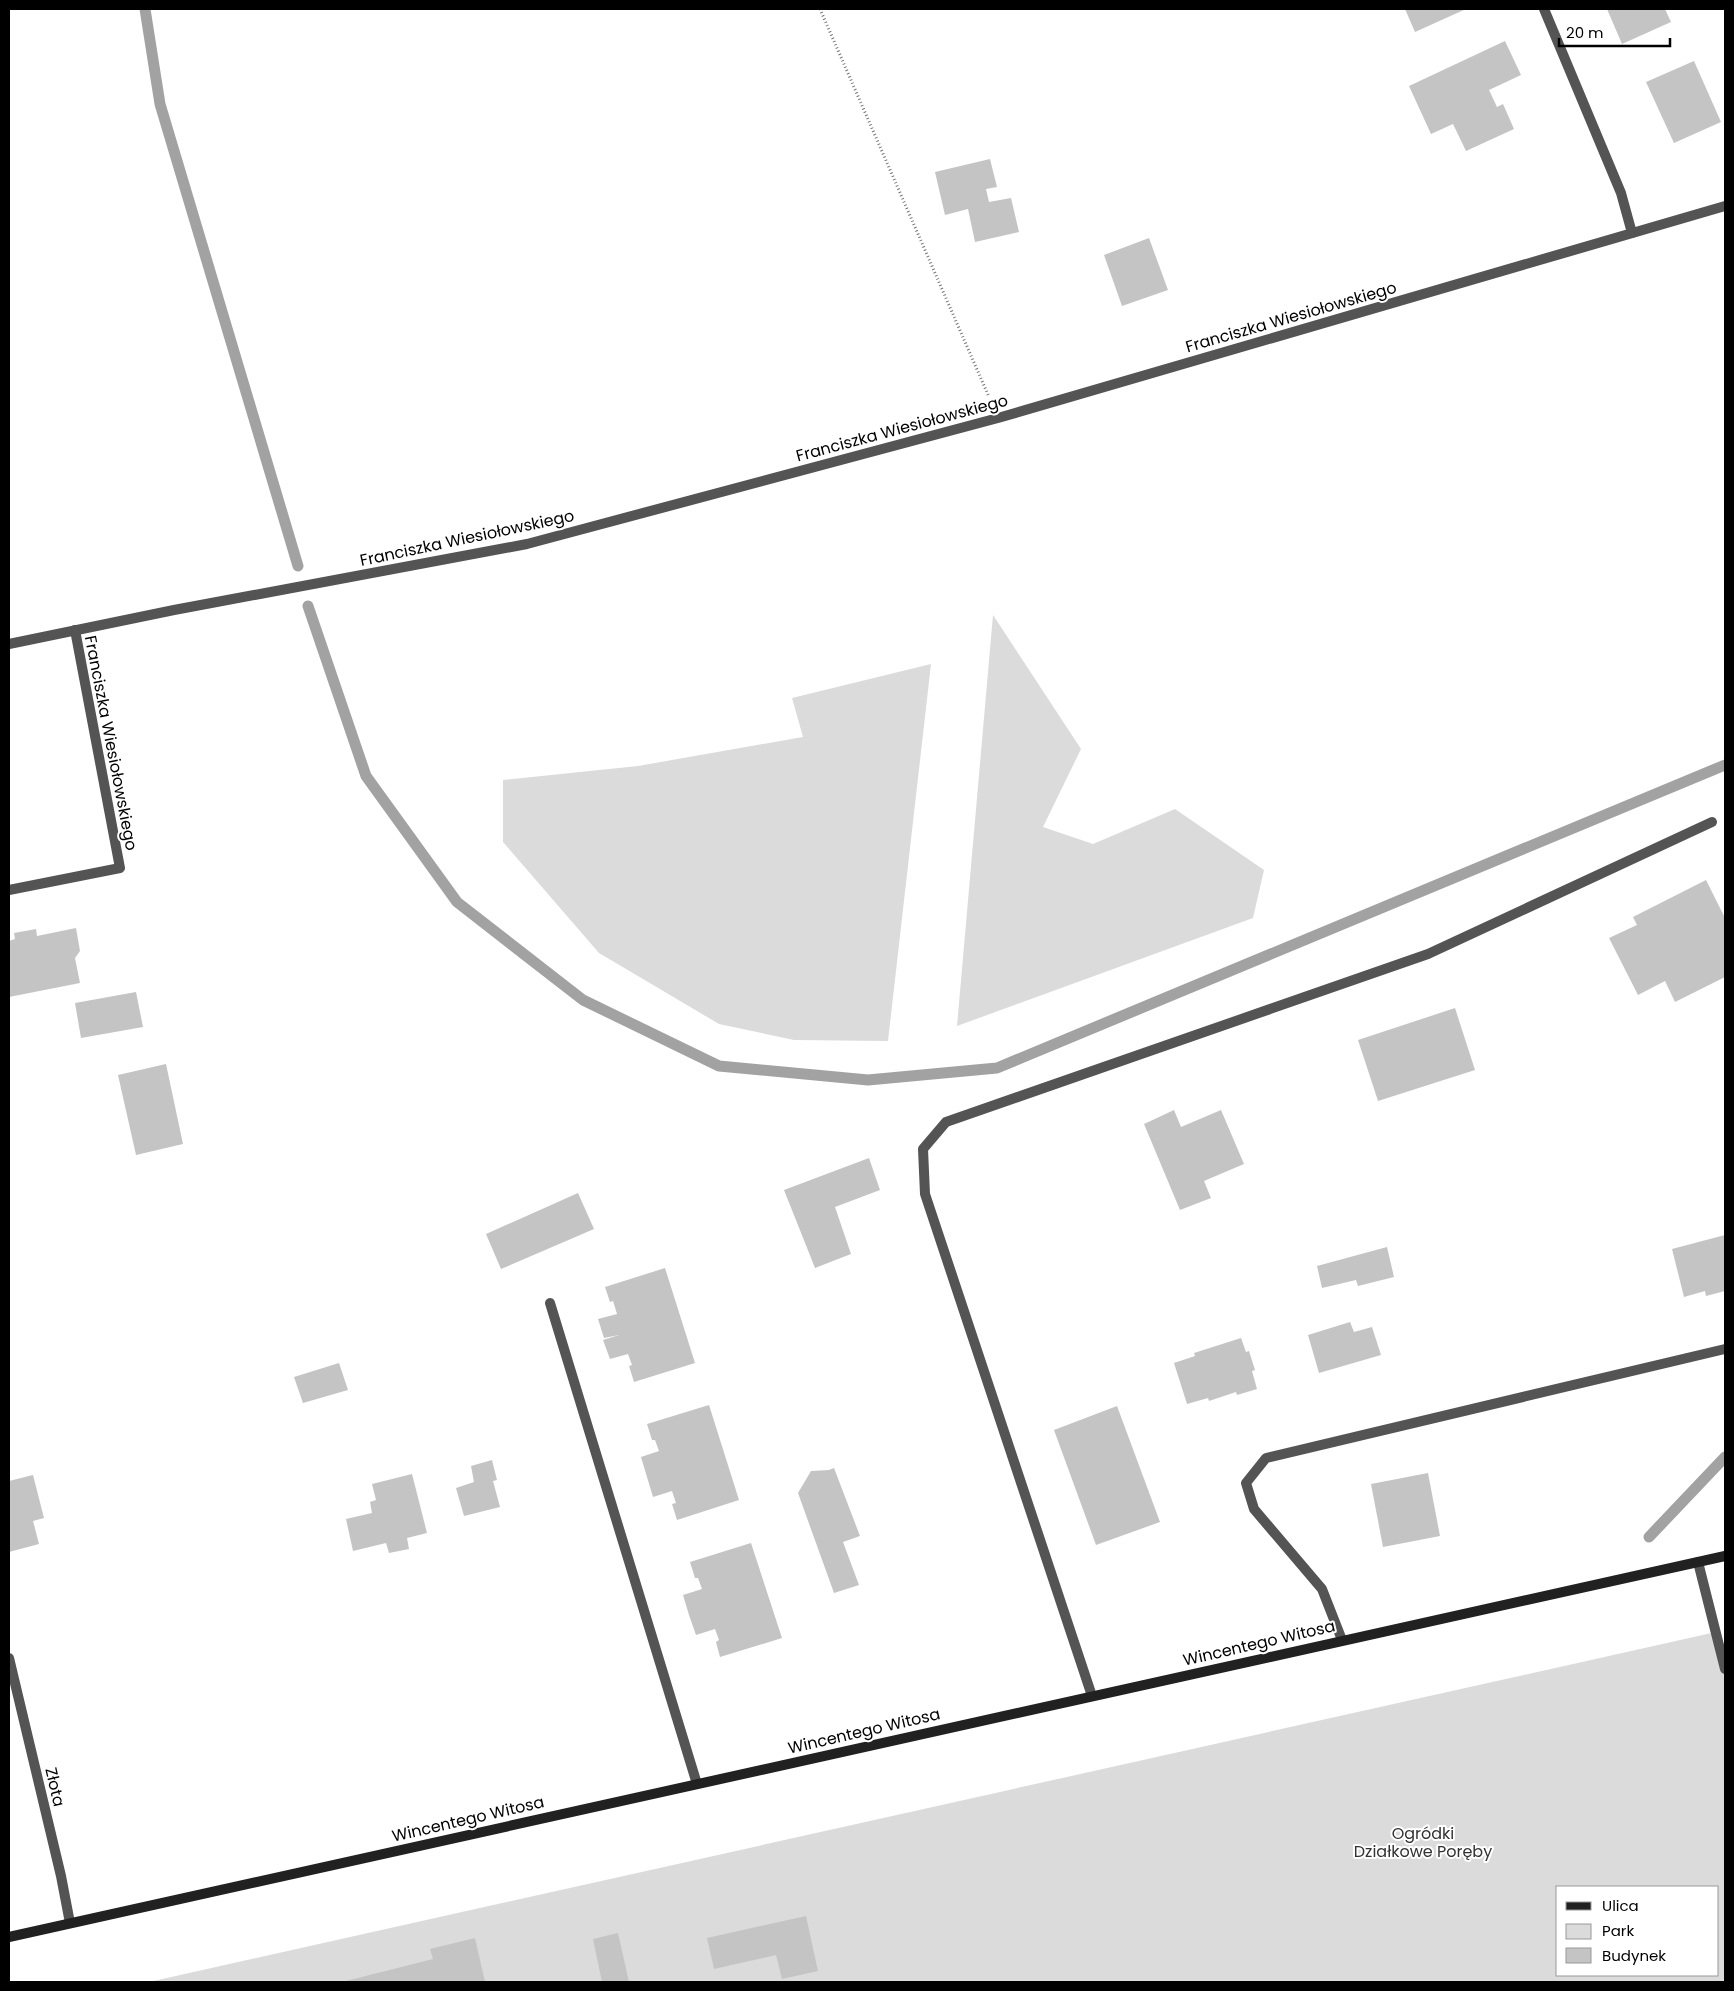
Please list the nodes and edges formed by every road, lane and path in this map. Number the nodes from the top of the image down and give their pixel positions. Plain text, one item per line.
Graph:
1 (820, 9) edge
2 (1544, 9) edge
3 (1725, 206) edge
4 (1632, 233) junction
5 (998, 418) junction
6 (75, 630) junction
7 (9, 644) edge
8 (1712, 822) dead end
9 (9, 890) edge
10 (550, 1304) dead end
11 (1725, 1349) edge
12 (1725, 1556) edge
13 (1698, 1562) junction
14 (1342, 1640) junction
15 (9, 1658) edge
16 (1725, 1668) edge
17 (1092, 1696) junction
18 (697, 1784) junction
19 (70, 1923) junction
20 (9, 1937) edge

1 - 5 path
2 - 4 street
3 - 4 street, Franciszka Wiesiołowskiego
4 - 5 street, Franciszka Wiesiołowskiego
5 - 6 street, Franciszka Wiesiołowskiego
6 - 7 street, Franciszka Wiesiołowskiego
6 - 9 street, Franciszka Wiesiołowskiego
8 - 17 street
10 - 18 street
11 - 14 street
12 - 13 street, Wincentego Witosa
13 - 14 street, Wincentego Witosa
13 - 16 street
14 - 17 street, Wincentego Witosa
15 - 19 street, Złota
17 - 18 street, Wincentego Witosa
18 - 19 street, Wincentego Witosa
19 - 20 street, Wincentego Witosa

